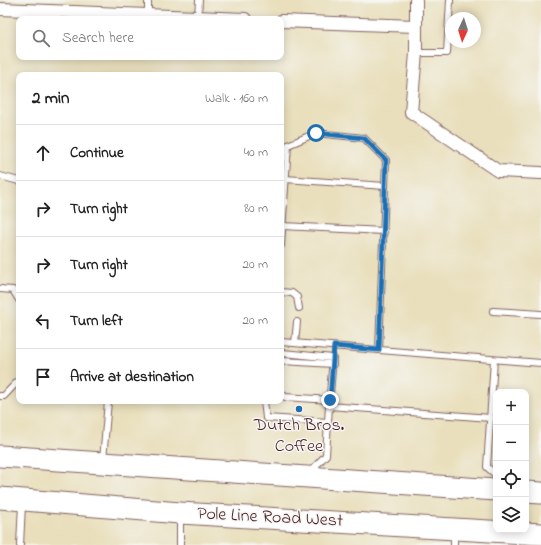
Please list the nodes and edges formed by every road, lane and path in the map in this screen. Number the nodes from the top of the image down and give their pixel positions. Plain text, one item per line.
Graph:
1 (148, 0) edge
2 (199, 0) edge
3 (416, 0) edge
4 (450, 0) edge
5 (0, 9) edge
6 (148, 16) joint
7 (198, 16) edge
8 (284, 20) edge
9 (415, 26) junction
10 (416, 54) junction
11 (541, 173) edge
12 (0, 176) edge
13 (285, 179) junction
14 (16, 180) edge
15 (385, 186) junction
16 (284, 195) edge
17 (284, 226) edge
18 (384, 231) junction
19 (16, 288) edge
20 (0, 289) edge
21 (13, 290) junction
22 (284, 292) edge
23 (16, 295) edge
24 (298, 308) dead end
25 (493, 311) dead end
26 (541, 314) edge
27 (298, 322) dead end
28 (284, 342) edge
29 (295, 343) junction
30 (334, 346) junction
31 (379, 350) junction
32 (284, 353) edge
33 (494, 360) junction
34 (284, 361) edge
35 (333, 361) junction
36 (541, 364) edge
37 (16, 383) edge
38 (0, 396) edge
39 (284, 396) edge
40 (330, 403) junction
41 (108, 404) edge
42 (264, 404) edge
43 (490, 418) junction
44 (328, 422) junction
45 (0, 456) edge
46 (103, 464) junction
47 (493, 472) edge
48 (305, 477) junction
49 (493, 490) edge
50 (529, 492) edge
51 (541, 492) edge
52 (0, 498) edge
53 (22, 500) junction
54 (180, 513) junction
55 (541, 534) edge
56 (454, 537) edge
57 (20, 545) edge
58 (180, 545) edge

1 - 6 lane
2 - 7 lane
3 - 9 street
4 - 10 lane
5 - 6 street
8 - 9 street
9 - 10 street
10 - 11 street
12 - 14 lane
13 - 15 lane
13 - 15 lane
13 - 16 lane
15 - 18 lane
17 - 18 lane
18 - 31 lane
19 - 21 lane
20 - 21 lane
21 - 23 lane
22 - 24 lane
25 - 26 lane
27 - 29 lane
28 - 29 lane
29 - 30 lane
30 - 31 lane
30 - 35 lane
31 - 33 lane
32 - 35 lane
33 - 36 lane
33 - 43 lane
34 - 35 lane
35 - 40 lane
37 - 38 lane
39 - 40 lane
40 - 43 lane
40 - 44 lane
41 - 46 lane
42 - 44 lane
43 - 47 lane
44 - 48 lane
45 - 46 highway
46 - 48 highway
48 - 49 highway
50 - 51 highway
52 - 53 highway, Pole Line Road West
53 - 54 highway, Pole Line Road West
53 - 57 lane
54 - 56 highway, Pole Line Road West
54 - 58 lane
55 - 56 highway, Pole Line Road West

